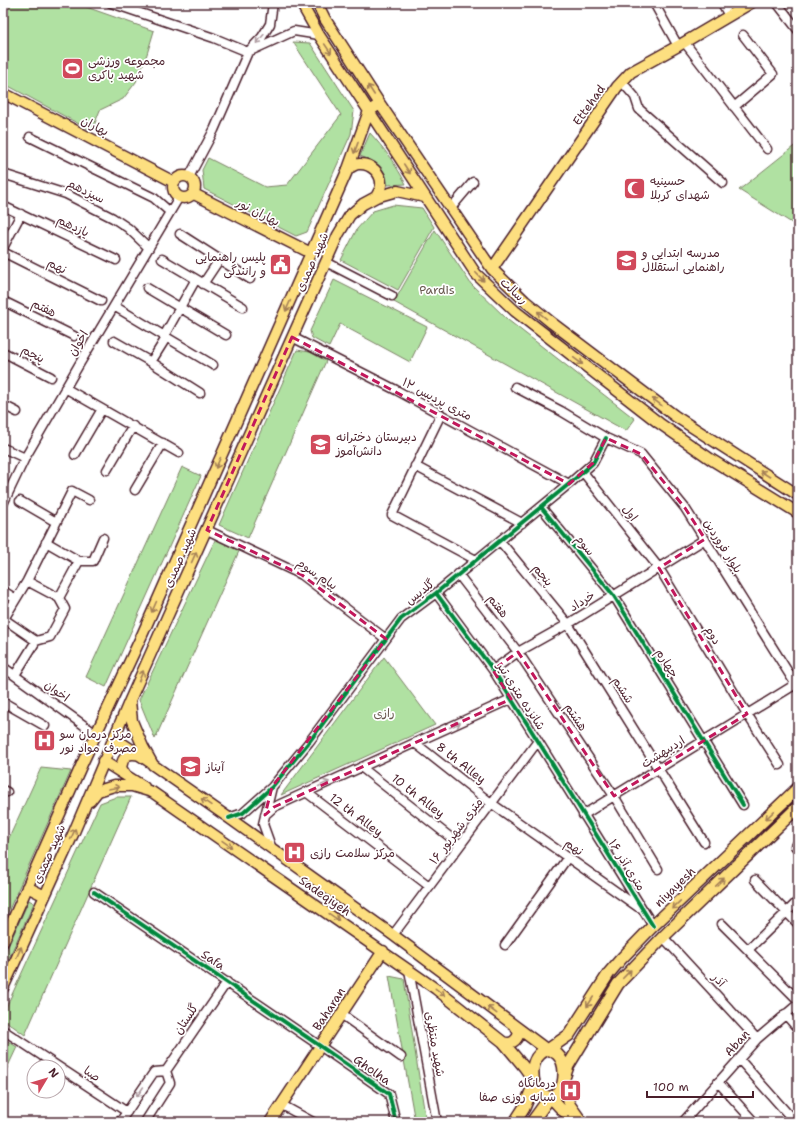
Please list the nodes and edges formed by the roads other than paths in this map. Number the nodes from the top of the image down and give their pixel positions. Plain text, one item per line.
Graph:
1 (111, 3) edge
2 (273, 3) edge
3 (301, 3) edge
4 (316, 3) edge
5 (654, 3) edge
6 (722, 3) edge
7 (751, 3) edge
8 (777, 3) edge
9 (729, 16) junction
10 (798, 30) edge
11 (319, 35) junction
12 (743, 35) dead end
13 (682, 44) junction
14 (248, 52) junction
15 (622, 82) junction
16 (3, 93) edge
17 (380, 104) junction
18 (734, 107) junction
19 (369, 111) junction
20 (30, 137) dead end
21 (767, 149) dead end
22 (348, 169) junction
23 (3, 174) edge
24 (189, 177) junction
25 (174, 182) junction
26 (473, 182) dead end
27 (723, 183) dead end
28 (194, 194) junction
29 (376, 197) junction
30 (425, 197) junction
31 (179, 198) junction
32 (3, 206) edge
33 (451, 208) junction
34 (170, 212) junction
35 (21, 214) junction
36 (180, 234) dead end
37 (3, 248) edge
38 (149, 248) junction
39 (3, 252) edge
40 (311, 253) junction
41 (162, 259) dead end
42 (116, 260) dead end
43 (219, 260) junction
44 (326, 262) junction
45 (492, 269) junction
46 (250, 279) dead end
47 (200, 281) junction
48 (147, 288) dead end
49 (392, 296) dead end
50 (3, 301) edge
51 (101, 301) dead end
52 (114, 306) junction
53 (180, 307) junction
54 (243, 307) dead end
55 (226, 335) dead end
56 (74, 336) dead end
57 (165, 337) junction
58 (292, 338) junction
59 (114, 341) dead end
60 (3, 352) edge
61 (151, 362) junction
62 (213, 365) dead end
63 (51, 377) dead end
64 (515, 387) dead end
65 (65, 388) junction
66 (200, 393) dead end
67 (3, 405) edge
68 (102, 409) junction
69 (17, 412) dead end
70 (441, 414) junction
71 (237, 419) junction
72 (132, 426) junction
73 (253, 426) junction
74 (606, 438) junction
75 (163, 443) junction
76 (225, 446) junction
77 (3, 448) edge
78 (242, 451) junction
79 (179, 452) dead end
80 (75, 456) dead end
81 (24, 458) junction
82 (415, 466) junction
83 (108, 470) dead end
84 (583, 472) junction
85 (570, 484) junction
86 (135, 490) dead end
87 (798, 495) edge
88 (89, 500) dead end
89 (20, 501) dead end
90 (3, 504) edge
91 (541, 507) junction
92 (798, 513) edge
93 (56, 522) junction
94 (522, 523) junction
95 (206, 530) junction
96 (103, 538) dead end
97 (705, 539) junction
98 (500, 541) junction
99 (46, 542) junction
100 (476, 560) junction
101 (79, 561) junction
102 (658, 568) junction
103 (458, 574) junction
104 (27, 581) junction
105 (3, 591) edge
106 (436, 593) junction
107 (614, 596) junction
108 (59, 598) junction
109 (16, 599) junction
110 (568, 624) junction
111 (386, 639) junction
112 (36, 641) junction
113 (518, 652) junction
114 (3, 667) edge
115 (493, 670) junction
116 (15, 675) junction
117 (797, 686) edge
118 (511, 699) junction
119 (130, 700) junction
120 (3, 702) edge
121 (747, 714) junction
122 (45, 726) dead end
123 (96, 734) junction
124 (114, 738) junction
125 (538, 741) junction
126 (704, 741) junction
127 (415, 743) junction
128 (140, 755) junction
129 (103, 761) junction
130 (153, 765) junction
131 (780, 765) dead end
132 (361, 767) junction
133 (658, 769) junction
134 (125, 774) junction
135 (272, 787) junction
136 (798, 788) edge
137 (152, 792) junction
138 (306, 792) junction
139 (614, 796) junction
140 (492, 803) junction
141 (743, 805) dead end
142 (798, 807) edge
143 (84, 809) junction
144 (265, 815) junction
145 (583, 815) junction
146 (230, 818) junction
147 (704, 842) dead end
148 (460, 845) junction
149 (272, 849) junction
150 (568, 857) junction
151 (658, 869) dead end
152 (755, 880) dead end
153 (429, 886) junction
154 (27, 888) junction
155 (94, 892) dead end
156 (45, 896) junction
157 (798, 901) edge
158 (643, 910) junction
159 (786, 912) junction
160 (722, 924) dead end
161 (798, 924) edge
162 (653, 926) junction
163 (393, 935) junction
164 (663, 937) junction
165 (3, 942) edge
166 (505, 945) dead end
167 (748, 950) junction
168 (383, 951) junction
169 (409, 970) junction
170 (227, 982) junction
171 (3, 988) edge
172 (798, 1000) edge
173 (798, 1004) edge
174 (341, 1014) junction
175 (785, 1014) junction
176 (515, 1026) junction
177 (798, 1029) edge
178 (3, 1030) edge
179 (757, 1039) junction
180 (503, 1042) junction
181 (320, 1046) junction
182 (548, 1049) junction
183 (401, 1057) dead end
184 (739, 1059) junction
185 (166, 1071) junction
186 (563, 1082) junction
187 (718, 1082) junction
188 (534, 1083) junction
189 (550, 1097) junction
190 (282, 1105) junction
191 (127, 1112) junction
192 (120, 1122) edge
193 (145, 1122) edge
194 (270, 1122) edge
195 (313, 1122) edge
196 (396, 1122) edge
197 (437, 1122) edge
198 (515, 1122) edge
199 (532, 1122) edge
200 (580, 1122) edge
201 (683, 1122) edge
202 (754, 1122) edge
203 (795, 1122) edge

1 - 14 street
2 -> 14 street
3 - 11 main road, رسالت
17 -> 4 main road, رسالت
5 - 13 street
6 - 9 street
7 - 9 main road, Ettehad
8 - 10 street
9 - 13 main road, Ettehad
11 - 14 street
11 -> 19 main road, رسالت
12 - 18 street
13 - 15 main road, Ettehad
13 - 18 street
14 - 24 street
15 - 27 street
15 - 45 main road, Ettehad
16 - 25 main road, بهاران
17 - 19 main road
17 - 33 main road, رسالت
18 - 21 street
19 -> 22 main road, شهید صمدی
19 -> 30 main road, رسالت
20 - 34 street
22 - 29 main road
22 - 40 main road, شهید صمدی
23 - 38 street, سیزدهم
24 - 25 main road
24 - 28 main road
25 - 31 main road
26 - 33 street
28 - 31 main road
28 - 40 main road, بهاران نور
29 - 30 main road, شهید صمدی
29 - 44 main road, شهید صمدی
30 -> 92 main road, رسالت
31 - 34 street, اخوان
32 - 35 street, یازدهم
33 - 45 main road, رسالت
34 - 38 street, اخوان
35 - 37 street
35 - 42 street, یازدهم
36 - 43 street
38 - 52 street, اخوان
39 - 51 street, نهم
40 -> 71 main road, شهید صمدی
41 - 47 street
43 - 46 street
43 - 47 street
44 - 49 street
44 - 58 main road, شهید صمدی
87 -> 45 main road, رسالت
47 - 53 street
47 - 54 street
48 - 53 street
50 - 56 street, هفتم
52 - 57 street
52 - 65 street, اخوان
53 - 55 street
53 - 57 street
57 - 61 street
57 - 62 street
58 - 70 street, ۱۲ متری پردیس
58 - 73 main road, شهید صمدی
59 - 61 street
60 - 63 street, پنجم
61 - 66 street
64 - 74 street, بلوار فروردین
65 - 68 street
65 - 81 street, اخوان
67 - 69 street
68 - 72 street
68 - 80 street
70 - 82 street
70 - 85 street, ۱۲ متری پردیس
71 - 73 main road
71 - 76 main road, شهید صمدی
72 - 75 street
72 - 83 street
73 - 78 main road, شهید صمدی
74 - 84 street, گلدیس
74 - 97 street, بلوار فروردین
75 - 79 street
75 - 86 street
76 - 78 main road
76 -> 123 main road, شهید صمدی
77 - 81 street
78 - 95 main road, شهید صمدی
81 - 90 street, اخوان
82 - 94 street
82 - 100 street
84 - 85 street, گلدیس
84 - 102 street, اول
85 - 91 street, گلدیس
88 - 93 street
89 - 93 street
91 - 94 street, گلدیس
91 - 107 street, سوم
93 - 99 street
94 - 98 street, گلدیس
95 - 111 street, پیام سوم
119 -> 95 main road, شهید صمدی
96 - 101 street
97 - 102 street, خرداد
97 - 117 street, بلوار فروردین
98 - 100 street, گلدیس
98 - 110 street, پنجم
99 - 101 street
99 - 104 street
100 - 103 street, گلدیس
101 - 108 street
102 - 107 street, خرداد
102 - 121 street, دوم
103 - 106 street, گلدیس
103 - 113 street, هفتم
104 - 108 street
104 - 109 street
105 - 109 street
106 - 111 street, گلدیس
106 - 115 street, شانزده متری تیر
107 - 110 street, خرداد
107 - 126 street, چهارم
108 - 112 street
109 - 112 street
110 - 113 street, خرداد
110 - 133 street, ششم
111 - 135 street, گلدیس
112 - 116 street
113 - 115 street, خرداد
113 - 139 street, هشتم
114 - 116 street, اخوان
115 - 118 street, شانزده متری تیر
116 - 123 street, اخوان
117 - 121 street, اردیبهشت
118 - 125 street, شانزده متری تیر
127 -> 118 street
119 - 124 main road, شهید صمدی
119 - 130 main road, Sadeqiyeh
120 - 122 street
121 - 126 street, اردیبهشت
121 - 131 street
123 - 154 main road, شهید صمدی
124 - 128 main road
124 - 129 main road, شهید صمدی
125 - 140 street, ۱۶ متری شهریور
125 - 145 street, شانزده متری تیر
126 - 133 street, اردیبهشت
126 - 141 street
127 - 132 street
127 - 140 street, 8 th Alley
128 - 130 main road
128 - 134 main road
129 - 134 main road
129 - 143 main road, شهید صمدی
146 -> 130 main road, Sadeqiyeh
138 -> 132 street
132 - 148 street, 10 th Alley
133 - 139 street, اردیبهشت
133 - 147 street
134 - 137 main road
135 - 144 street
135 - 146 street, گلدیس
136 -> 162 highway, niyayesh
143 -> 137 main road, Sadeqiyeh
137 -> 168 main road, Sadeqiyeh
138 - 144 street
138 - 153 street, 12 th Alley
139 - 145 street, اردیبهشت
139 - 151 street
140 - 148 street, ۱۶ متری شهریور
140 - 150 street, نهم
164 -> 142 highway
156 -> 143 main road, شهید صمدی
144 - 149 street
145 - 158 street, ۱۶ متری آذر
146 - 149 main road, Sadeqiyeh
148 - 153 street, ۱۶ متری شهریور
149 - 163 main road, Sadeqiyeh
150 - 158 street, نهم
150 - 166 street
152 - 159 street
153 - 163 street, ۱۶ متری شهریور
154 - 156 main road
154 - 165 main road, شهید صمدی
155 - 170 street, Safa
171 -> 156 main road, شهید صمدی
157 - 159 street
158 - 162 street, ۱۶ متری آذر
159 - 161 street
159 - 167 street
160 - 167 street
162 -> 182 highway, niyayesh
176 -> 163 main road, Sadeqiyeh
164 - 179 street, آذر
186 -> 164 highway
167 - 172 street
168 - 169 main road, Sadeqiyeh
168 - 174 main road, Baharan
169 -> 180 main road, Sadeqiyeh
169 - 197 street, شهید منتظری
170 - 181 street, Safa
170 - 185 street, گلستان
173 - 175 street, Aban
174 - 181 main road, Baharan
174 - 183 street
175 - 177 street
175 - 179 street, Aban
176 - 180 main road
176 - 182 main road, Sadeqiyeh
178 - 191 street, صبا
179 - 184 street, Aban
180 - 188 main road, Sadeqiyeh
181 - 190 main road, Baharan
181 - 196 street, Gholha
182 - 186 highway
182 - 188 highway
184 - 187 street, Aban
184 - 203 street
185 -> 191 street
185 - 193 street
186 - 189 highway
186 - 200 main road
187 - 201 street, Aban
187 - 202 street
188 - 189 highway
188 - 198 highway
189 - 199 highway
189 - 200 main road
190 - 194 main road, Baharan
190 - 195 street
191 - 192 street

